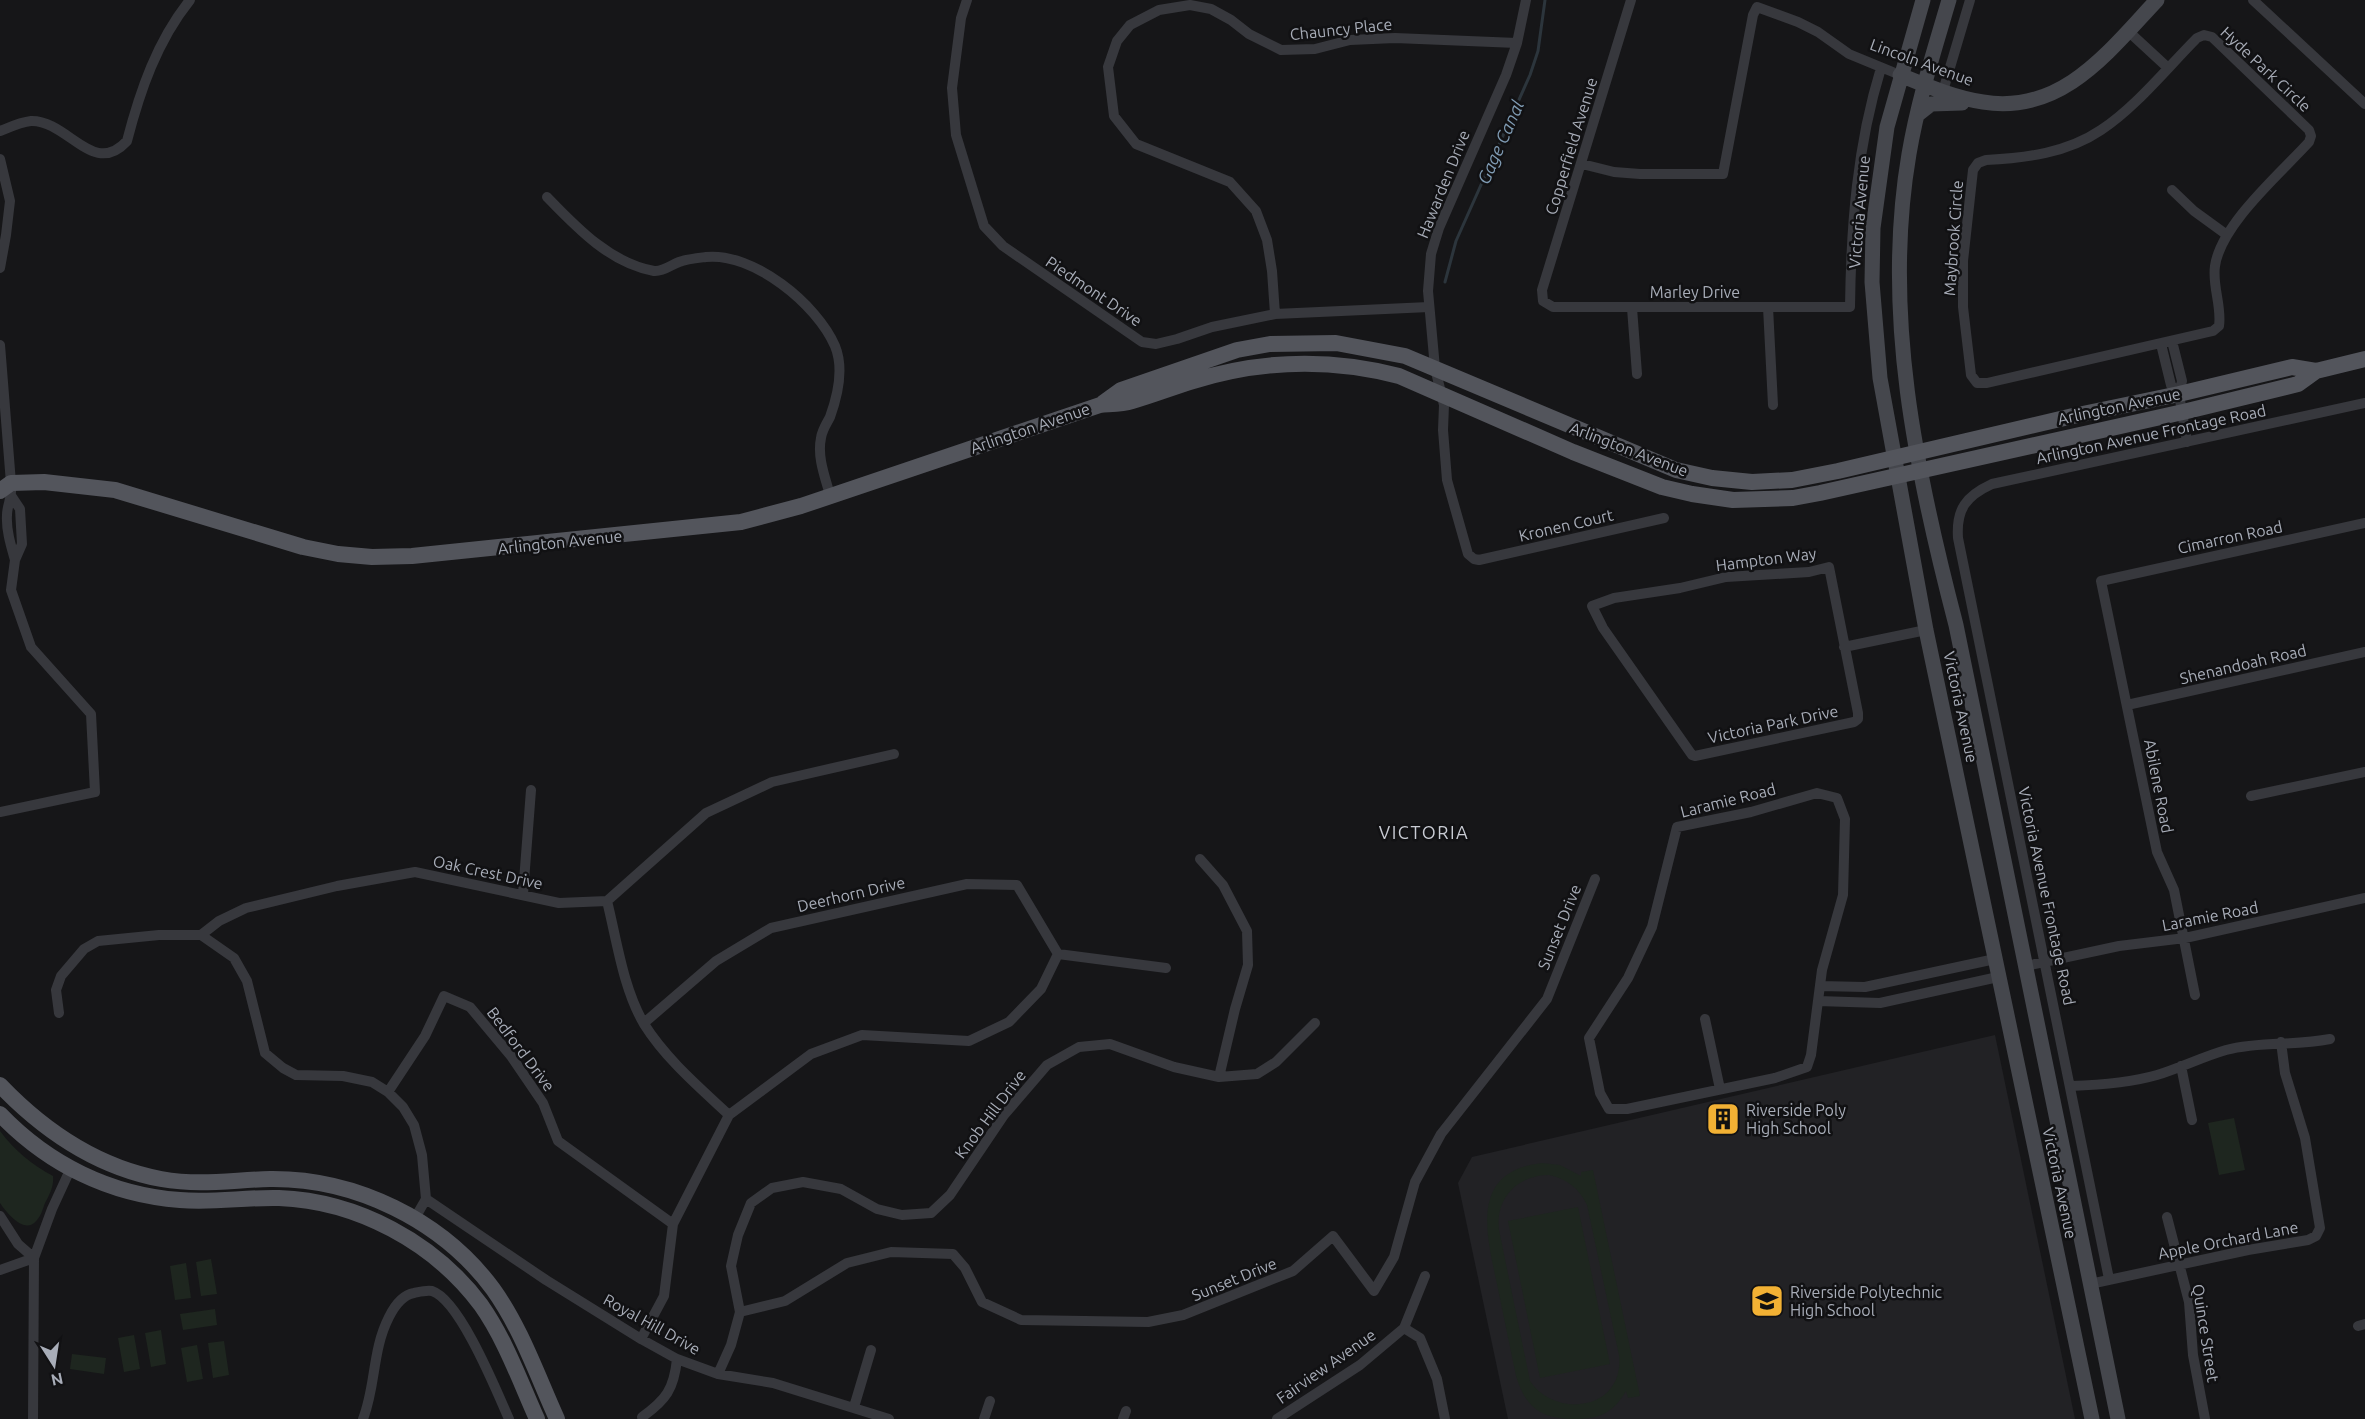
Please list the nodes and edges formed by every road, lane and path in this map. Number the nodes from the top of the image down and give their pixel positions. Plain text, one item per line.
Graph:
1 (190, 0) edge
2 (968, 0) edge
3 (1526, 0) edge
4 (1631, 0) edge
5 (1923, 0) edge
6 (1949, 0) edge
7 (1970, 0) edge
8 (2157, 0) edge
9 (2253, 0) edge
10 (2128, 31) junction
11 (1517, 43) junction
12 (2167, 67) junction
13 (1881, 68) junction
14 (1900, 75) junction
15 (1925, 85) junction
16 (1942, 91) junction
17 (1971, 100) junction
18 (2365, 104) edge
19 (1917, 115) junction
20 (0, 131) edge
21 (0, 159) edge
22 (1582, 164) junction
23 (2172, 190) dead end
24 (547, 197) dead end
25 (2227, 235) junction
26 (0, 268) edge
27 (1543, 301) joint
28 (1429, 307) junction
29 (1768, 307) junction
30 (1632, 308) junction
31 (1275, 314) junction
32 (2172, 341) junction
33 (2161, 344) junction
34 (0, 345) edge
35 (2365, 359) edge
36 (1435, 368) junction
37 (2316, 370) junction
38 (1637, 374) dead end
39 (1, 381) edge
40 (1442, 393) junction
41 (2179, 394) junction
42 (2365, 403) edge
43 (1100, 405) junction
44 (1773, 405) dead end
45 (2183, 412) junction
46 (2187, 442) junction
47 (1918, 453) junction
48 (1895, 458) junction
49 (1921, 471) junction
50 (1899, 476) junction
51 (6, 486) edge
52 (830, 495) junction
53 (1664, 518) dead end
54 (1958, 518) joint
55 (2365, 523) edge
56 (1474, 559) joint
57 (2101, 581) joint
58 (6, 590) edge
59 (1592, 606) joint
60 (1926, 630) junction
61 (1844, 647) junction
62 (2365, 652) edge
63 (2127, 705) junction
64 (894, 754) dead end
65 (2365, 772) edge
66 (531, 790) dead end
67 (2251, 796) dead end
68 (0, 812) edge
69 (1200, 859) dead end
70 (1595, 879) dead end
71 (523, 894) junction
72 (2365, 898) edge
73 (607, 901) junction
74 (201, 934) junction
75 (2185, 938) junction
76 (1058, 954) junction
77 (1995, 960) junction
78 (2046, 962) junction
79 (2026, 966) junction
80 (1166, 968) dead end
81 (1998, 977) junction
82 (1820, 986) junction
83 (2195, 995) dead end
84 (1818, 1001) junction
85 (59, 1013) dead end
86 (1705, 1019) dead end
87 (644, 1023) junction
88 (1315, 1023) dead end
89 (2330, 1039) dead end
90 (2281, 1042) junction
91 (2181, 1066) junction
92 (1219, 1077) junction
93 (2071, 1086) junction
94 (0, 1087) edge
95 (1720, 1089) junction
96 (388, 1092) junction
97 (0, 1114) edge
98 (729, 1115) junction
99 (2192, 1120) dead end
100 (70, 1170) junction
101 (160, 1179) junction
102 (426, 1199) junction
103 (344, 1209) junction
104 (0, 1216) edge
105 (2168, 1217) dead end
106 (415, 1218) junction
107 (673, 1224) junction
108 (34, 1258) junction
109 (2179, 1264) junction
110 (0, 1270) edge
111 (1425, 1275) dead end
112 (2109, 1279) junction
113 (2090, 1284) junction
114 (472, 1296) junction
115 (740, 1312) junction
116 (1404, 1328) junction
117 (641, 1340) junction
118 (872, 1350) dead end
119 (677, 1359) junction
120 (718, 1374) junction
121 (990, 1401) dead end
122 (854, 1407) junction
123 (642, 1417) dead end
124 (33, 1419) edge
125 (363, 1419) edge
126 (509, 1419) edge
127 (537, 1419) edge
128 (557, 1419) edge
129 (889, 1419) edge
130 (984, 1419) edge
131 (1277, 1419) edge
132 (1445, 1419) edge
133 (2092, 1419) edge
134 (2118, 1419) edge
135 (2205, 1419) edge

1 - 20 street
2 - 31 street, Piedmont Drive
3 - 11 street, Hawarden Drive
4 - 22 street, Copperfield Avenue
5 - 14 main road, Victoria Avenue
6 - 15 main road, Victoria Avenue
7 - 16 street
8 - 10 main road, Lincoln Avenue
9 - 18 street
10 - 12 street
10 - 17 main road, Lincoln Avenue
11 - 28 street, Hawarden Drive
11 - 31 street, Chauncy Place
12 - 25 street, Hyde Park Circle
12 - 33 street, Maybrook Circle
13 - 14 street, Lincoln Avenue
13 - 22 street, Lincoln Avenue
13 - 29 street, Marley Drive
14 - 15 main road, Lincoln Avenue
14 - 48 main road, Victoria Avenue
15 - 16 main road, Lincoln Avenue
15 - 19 main road, Victoria Avenue
16 - 17 main road, Lincoln Avenue
17 - 19 main road
19 - 47 main road, Victoria Avenue
21 - 26 street
22 - 27 street, Copperfield Avenue
23 - 25 street
24 - 52 street
25 - 32 street, Hyde Park Circle
27 - 30 street, Marley Drive
28 - 31 street, Piedmont Drive
28 - 36 street, Hawarden Drive
29 - 30 street, Marley Drive
29 - 44 street
30 - 38 street
32 - 33 street, Hyde Park Circle
32 - 41 street
33 - 41 street
34 - 39 street
35 - 37 main road, Arlington Avenue
36 - 40 street, Hawarden Drive
36 - 43 main road, Arlington Avenue
36 - 48 main road, Arlington Avenue
37 - 41 main road, Arlington Avenue
37 - 45 main road, Arlington Avenue
39 - 51 street
40 - 43 main road, Arlington Avenue
40 - 50 main road, Arlington Avenue
40 - 56 street, Hawarden Drive
41 - 45 street
41 - 47 main road, Arlington Avenue
42 - 46 street, Arlington Avenue Frontage Road
43 - 52 main road, Arlington Avenue
45 - 46 street
45 - 49 main road, Arlington Avenue
46 - 54 street, Arlington Avenue Frontage Road
47 - 48 main road, Arlington Avenue
47 - 49 main road, Victoria Avenue
48 - 50 main road, Victoria Avenue
49 - 50 main road, Arlington Avenue
49 - 79 main road, Victoria Avenue
50 - 60 main road, Victoria Avenue
51 - 52 main road, Arlington Avenue
51 - 58 street
53 - 56 street, Kronen Court
54 - 78 street, Victoria Avenue Frontage Road
55 - 57 street, Cimarron Road
57 - 63 street, Abilene Road
58 - 68 street
59 - 61 street, Hampton Way
59 - 61 street, Victoria Park Drive
60 - 61 street
60 - 77 main road, Victoria Avenue
62 - 63 street, Shenandoah Road
63 - 75 street, Abilene Road
64 - 73 street
65 - 67 street
66 - 71 street
69 - 92 street
70 - 115 street, Sunset Drive
71 - 73 street, Oak Crest Drive
71 - 74 street, Oak Crest Drive
72 - 75 street, Laramie Road
73 - 87 street
74 - 85 street
74 - 96 street
75 - 78 street, Laramie Road
75 - 83 street, Abilene Road
76 - 80 street
76 - 87 street, Deerhorn Drive
76 - 98 street
77 - 81 main road, Victoria Avenue
77 - 82 street
78 - 79 street, Laramie Road
78 - 93 street, Victoria Avenue Frontage Road
79 - 113 main road, Victoria Avenue
81 - 84 street
81 - 133 main road, Victoria Avenue
82 - 84 street, Laramie Road
82 - 95 street, Laramie Road
84 - 95 street, Laramie Road
86 - 95 street
87 - 98 street
88 - 92 street
89 - 90 street
90 - 91 street
90 - 109 street, Apple Orchard Lane
91 - 93 street
91 - 99 street
92 - 115 street, Knob Hill Drive
93 - 112 street, Victoria Avenue Frontage Road
94 - 100 main road
94 - 101 main road
96 - 102 street
96 - 107 street, Bedford Drive
97 - 100 main road
98 - 107 street
100 - 101 main road
100 - 103 main road
100 - 108 street
101 - 106 main road
102 - 106 street
102 - 117 street, Royal Hill Drive
103 - 106 main road
103 - 114 main road
104 - 108 street
105 - 109 street, Quince Street
106 - 114 main road
106 - 128 main road
107 - 117 street
108 - 110 street
108 - 124 street
109 - 112 street, Apple Orchard Lane
109 - 135 street, Quince Street
111 - 116 street, Fairview Avenue
112 - 113 street, Apple Orchard Lane
113 - 134 main road, Victoria Avenue
114 - 127 main road
115 - 120 street
116 - 131 street, Fairview Avenue
116 - 132 street
117 - 119 street, Royal Hill Drive
118 - 122 street
119 - 120 street, Royal Hill Drive
119 - 123 street
120 - 122 street, Royal Hill Drive
121 - 130 street
122 - 129 street, Royal Hill Drive
125 - 126 street

